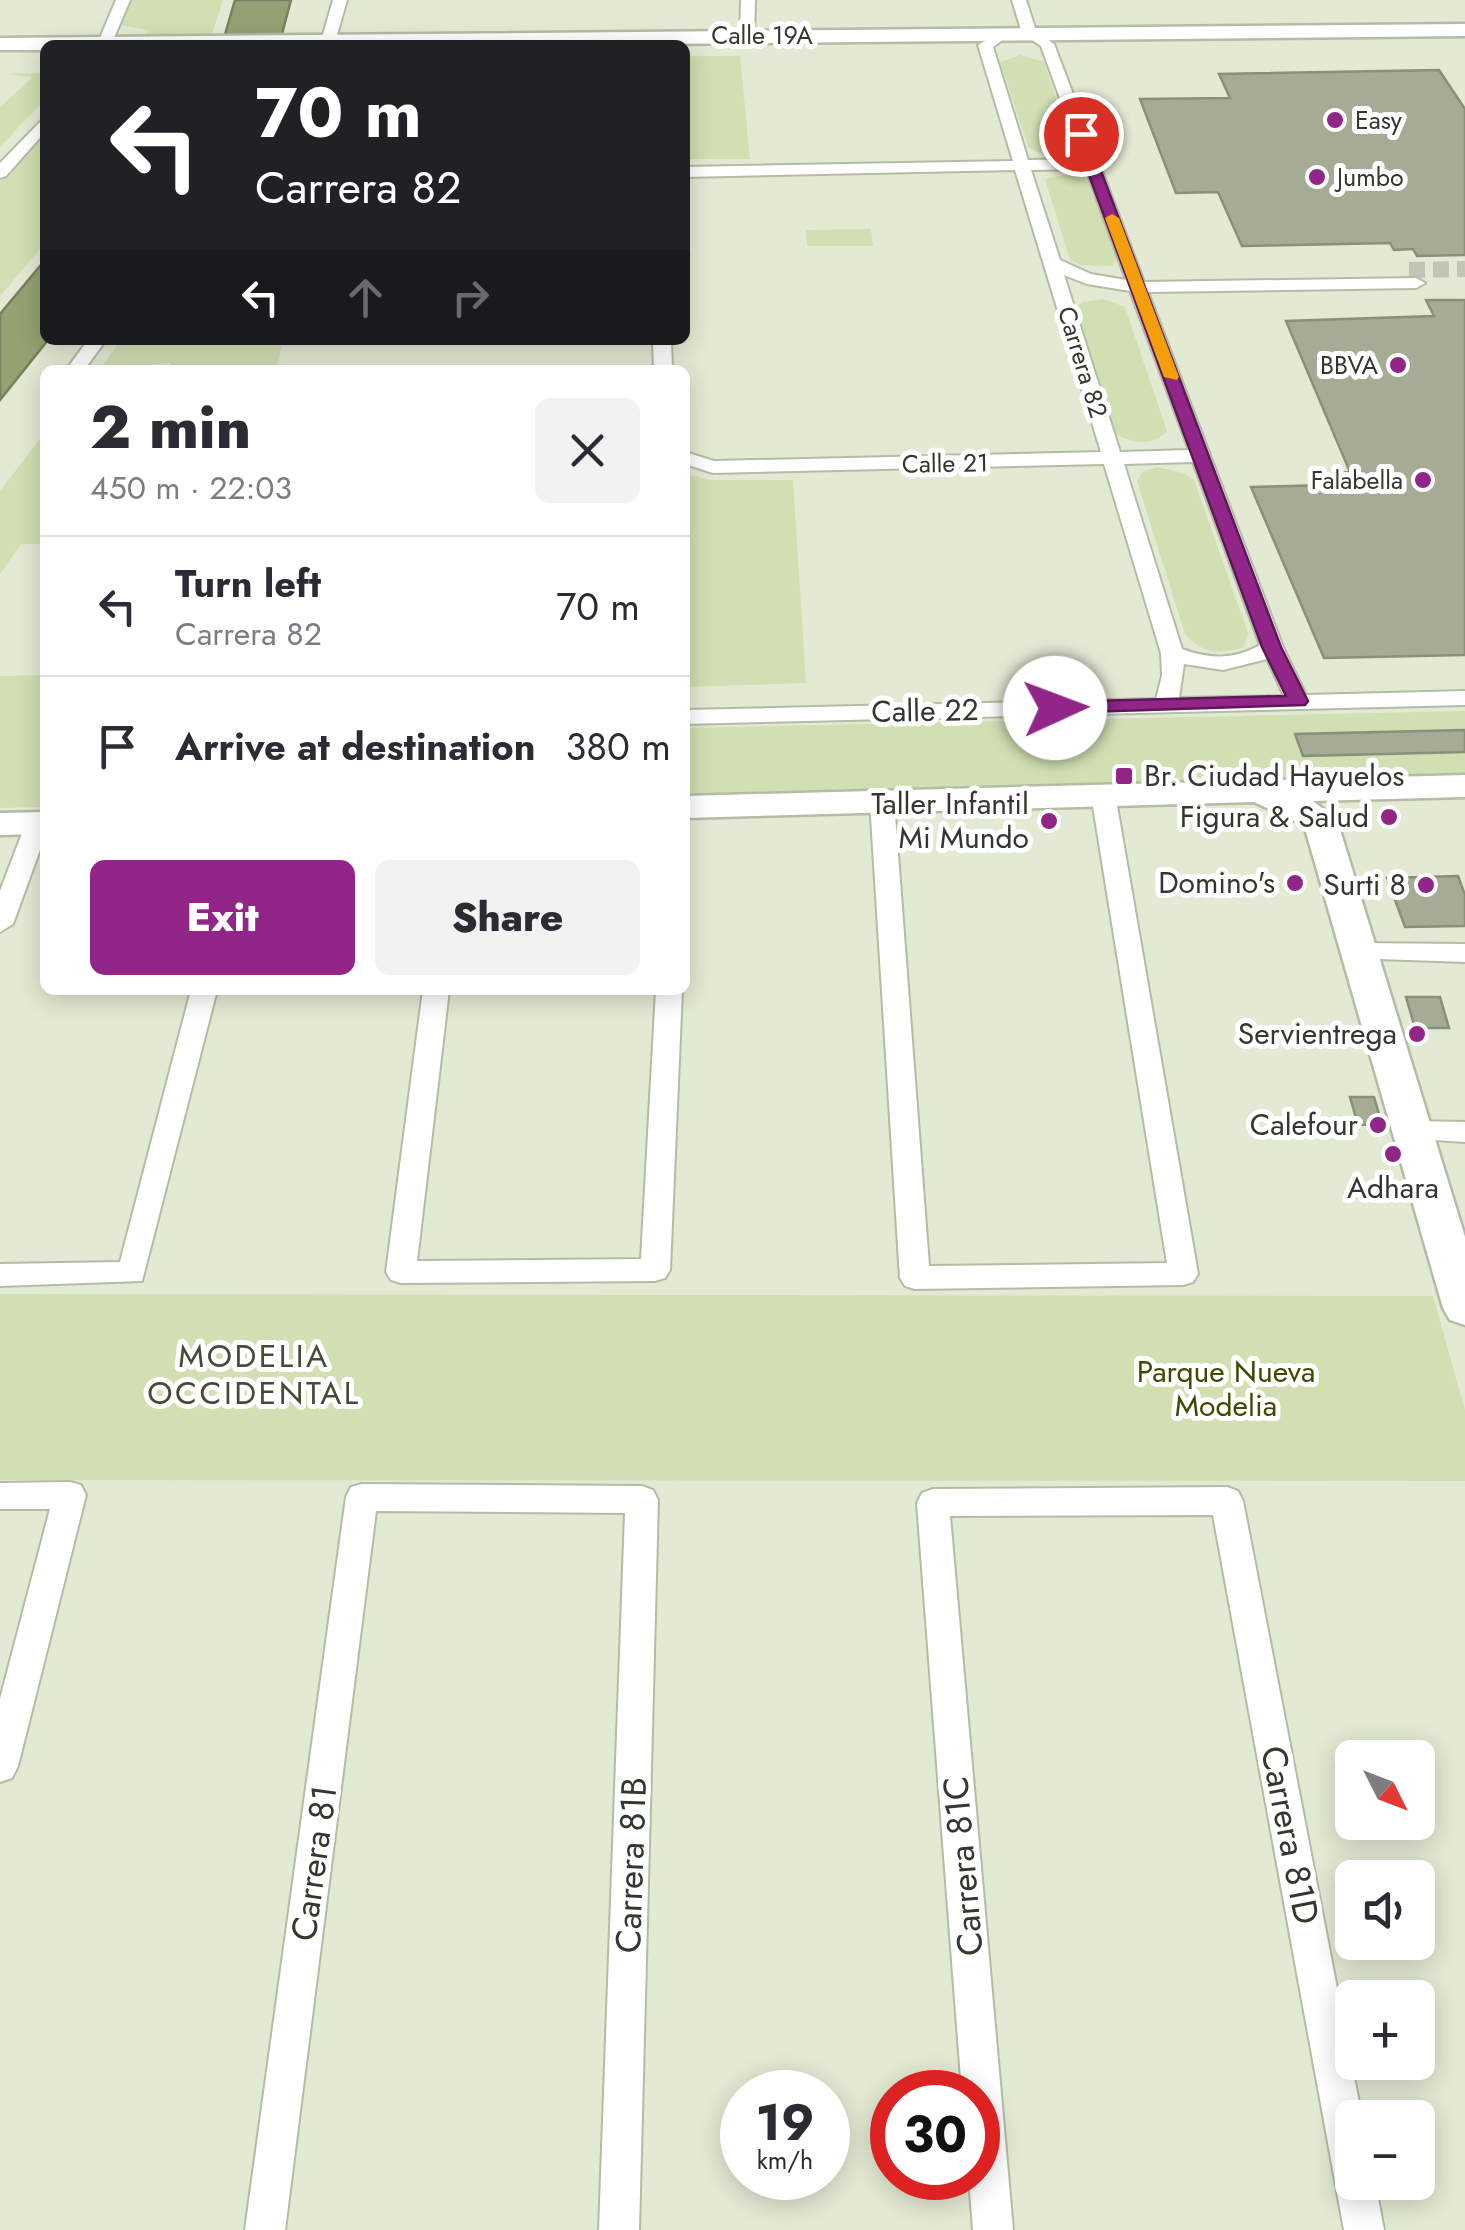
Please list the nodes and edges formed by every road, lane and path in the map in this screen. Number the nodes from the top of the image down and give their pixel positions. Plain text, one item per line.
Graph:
1 (123, 0) edge
2 (340, 0) edge
3 (748, 0) edge
4 (1019, 0) edge
5 (1465, 30) edge
6 (1005, 34) junction
7 (746, 35) junction
8 (1038, 39) junction
9 (107, 40) edge
10 (208, 40) edge
11 (301, 40) edge
12 (330, 40) edge
13 (448, 40) edge
14 (1465, 41) edge
15 (0, 44) edge
16 (40, 44) edge
17 (985, 45) junction
18 (690, 47) edge
19 (0, 56) edge
20 (40, 56) edge
21 (40, 128) edge
22 (1092, 164) junction
23 (1022, 165) junction
24 (690, 172) edge
25 (0, 173) edge
26 (1052, 264) junction
27 (1413, 277) tunnel mouth
28 (1134, 278) junction
29 (93, 345) edge
30 (78, 365) edge
31 (1201, 456) junction
32 (1112, 458) junction
33 (690, 460) edge
34 (1272, 647) junction
35 (1172, 653) junction
36 (1465, 698) edge
37 (1298, 701) junction
38 (1166, 705) junction
39 (690, 717) edge
40 (1465, 786) edge
41 (1385, 788) junction
42 (1234, 791) junction
43 (1103, 794) junction
44 (882, 801) junction
45 (690, 807) edge
46 (1320, 820) junction
47 (40, 823) edge
48 (0, 824) edge
49 (40, 828) edge
50 (0, 924) edge
51 (1359, 952) junction
52 (1465, 953) edge
53 (203, 995) edge
54 (435, 995) edge
55 (669, 995) edge
56 (1412, 1131) junction
57 (1465, 1132) edge
58 (0, 1275) edge
59 (1465, 1308) edge
60 (0, 1496) edge
61 (362, 1497) joint
62 (1227, 1501) joint
63 (0, 1766) edge
64 (1339, 2100) edge
65 (1358, 2200) edge
66 (265, 2230) edge
67 (619, 2230) edge
68 (994, 2230) edge
69 (1364, 2230) edge

1 - 9 street
2 - 12 street
3 - 7 street
4 - 8 street
5 - 8 street, Calle 19A
6 - 7 street, Calle 19A
6 - 8 street, Calle 19A
6 - 17 street
7 - 13 street, Calle 19A
8 - 14 street, Calle 19A
8 - 17 street, Calle 19A
8 - 22 street
10 - 11 street, Calle 19A
15 - 16 street, Calle 19A
17 - 18 street, Calle 19A
17 - 23 street, Carrera 82
19 - 20 street
21 - 25 street
22 - 23 street
22 - 28 street
23 - 24 street
23 - 26 street, Carrera 82
26 - 28 street
26 - 32 street, Carrera 82
27 - 28 street
28 - 31 street
29 - 30 street
31 - 32 street, Calle 21
31 - 34 street
32 - 33 street, Calle 21
32 - 35 street, Carrera 82
34 - 35 street
34 - 37 street
35 - 38 street, Carrera 82
36 - 37 street, Calle 22
37 - 38 street, Calle 22
38 - 39 street, Calle 22
40 - 41 street
41 - 42 street
41 - 46 street
42 - 43 street
42 - 46 street
43 - 44 street
43 - 44 street
44 - 45 street
46 - 51 street
47 - 48 street
49 - 50 street
51 - 52 street
51 - 56 street
53 - 58 street
54 - 55 street
56 - 57 street
56 - 59 street
60 - 63 street
61 - 66 street, Carrera 81
61 - 67 street, Carrera 81B
62 - 64 street, Carrera 81D
62 - 68 street, Carrera 81C
65 - 69 street

